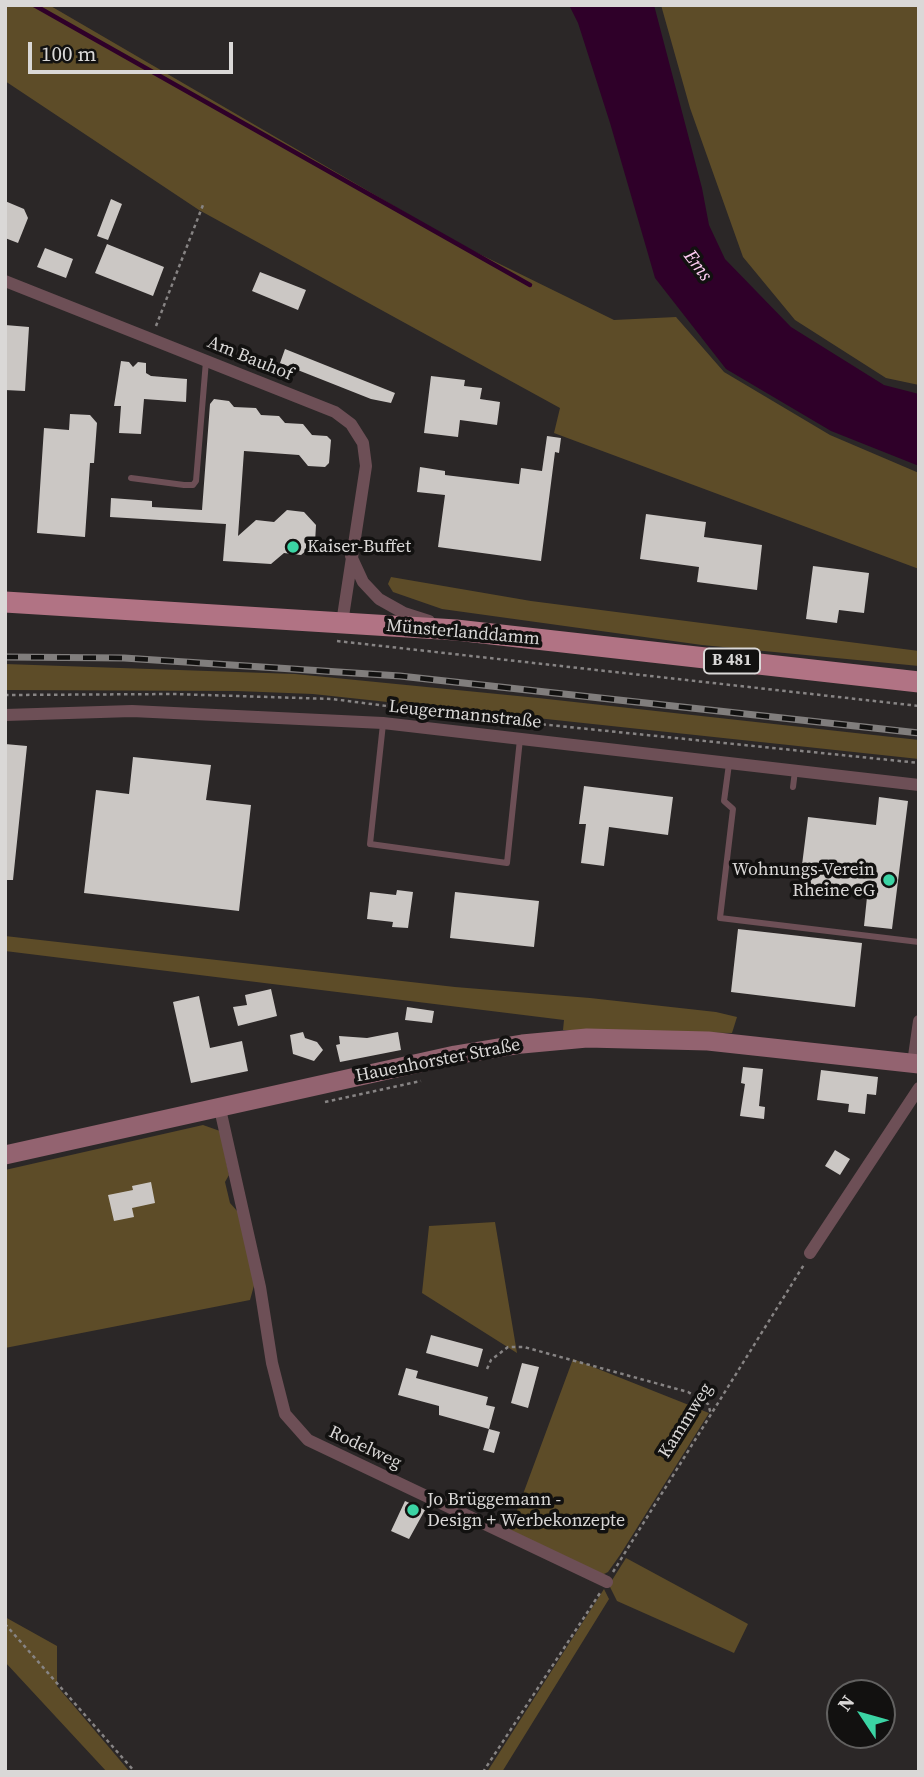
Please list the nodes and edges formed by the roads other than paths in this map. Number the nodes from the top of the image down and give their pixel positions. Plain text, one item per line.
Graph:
1 (5, 281) edge
2 (206, 361) junction
3 (131, 478) dead end
4 (351, 556) junction
5 (5, 602) edge
6 (456, 630) junction
7 (336, 631) junction
8 (919, 682) edge
9 (5, 715) edge
10 (383, 723) junction
11 (520, 739) junction
12 (729, 762) junction
13 (795, 769) junction
14 (919, 785) edge
15 (793, 787) dead end
16 (919, 942) edge
17 (919, 1021) edge
18 (916, 1064) edge
19 (919, 1088) edge
20 (220, 1109) junction
21 (5, 1154) edge
22 (810, 1254) road end
23 (607, 1582) road end

1 - 2 street, Am Bauhof
2 - 3 lane
2 - 4 street, Am Bauhof
4 - 6 street
4 - 7 street, Am Bauhof
5 - 7 main road, Münsterlanddamm / B 481
6 - 7 main road, Münsterlanddamm / B 481
6 - 8 main road, Münsterlanddamm / B 481
9 - 10 street, Leugermannstraße
10 - 11 street, Leugermannstraße
10 - 11 lane
11 - 12 street, Leugermannstraße
12 - 13 street, Leugermannstraße
12 - 16 lane
13 - 14 street, Leugermannstraße
13 - 15 lane
17 - 18 street
18 - 20 street, Hauenhorster Straße
19 - 22 street
20 - 21 street, Hauenhorster Straße
20 - 23 street, Rodelweg

